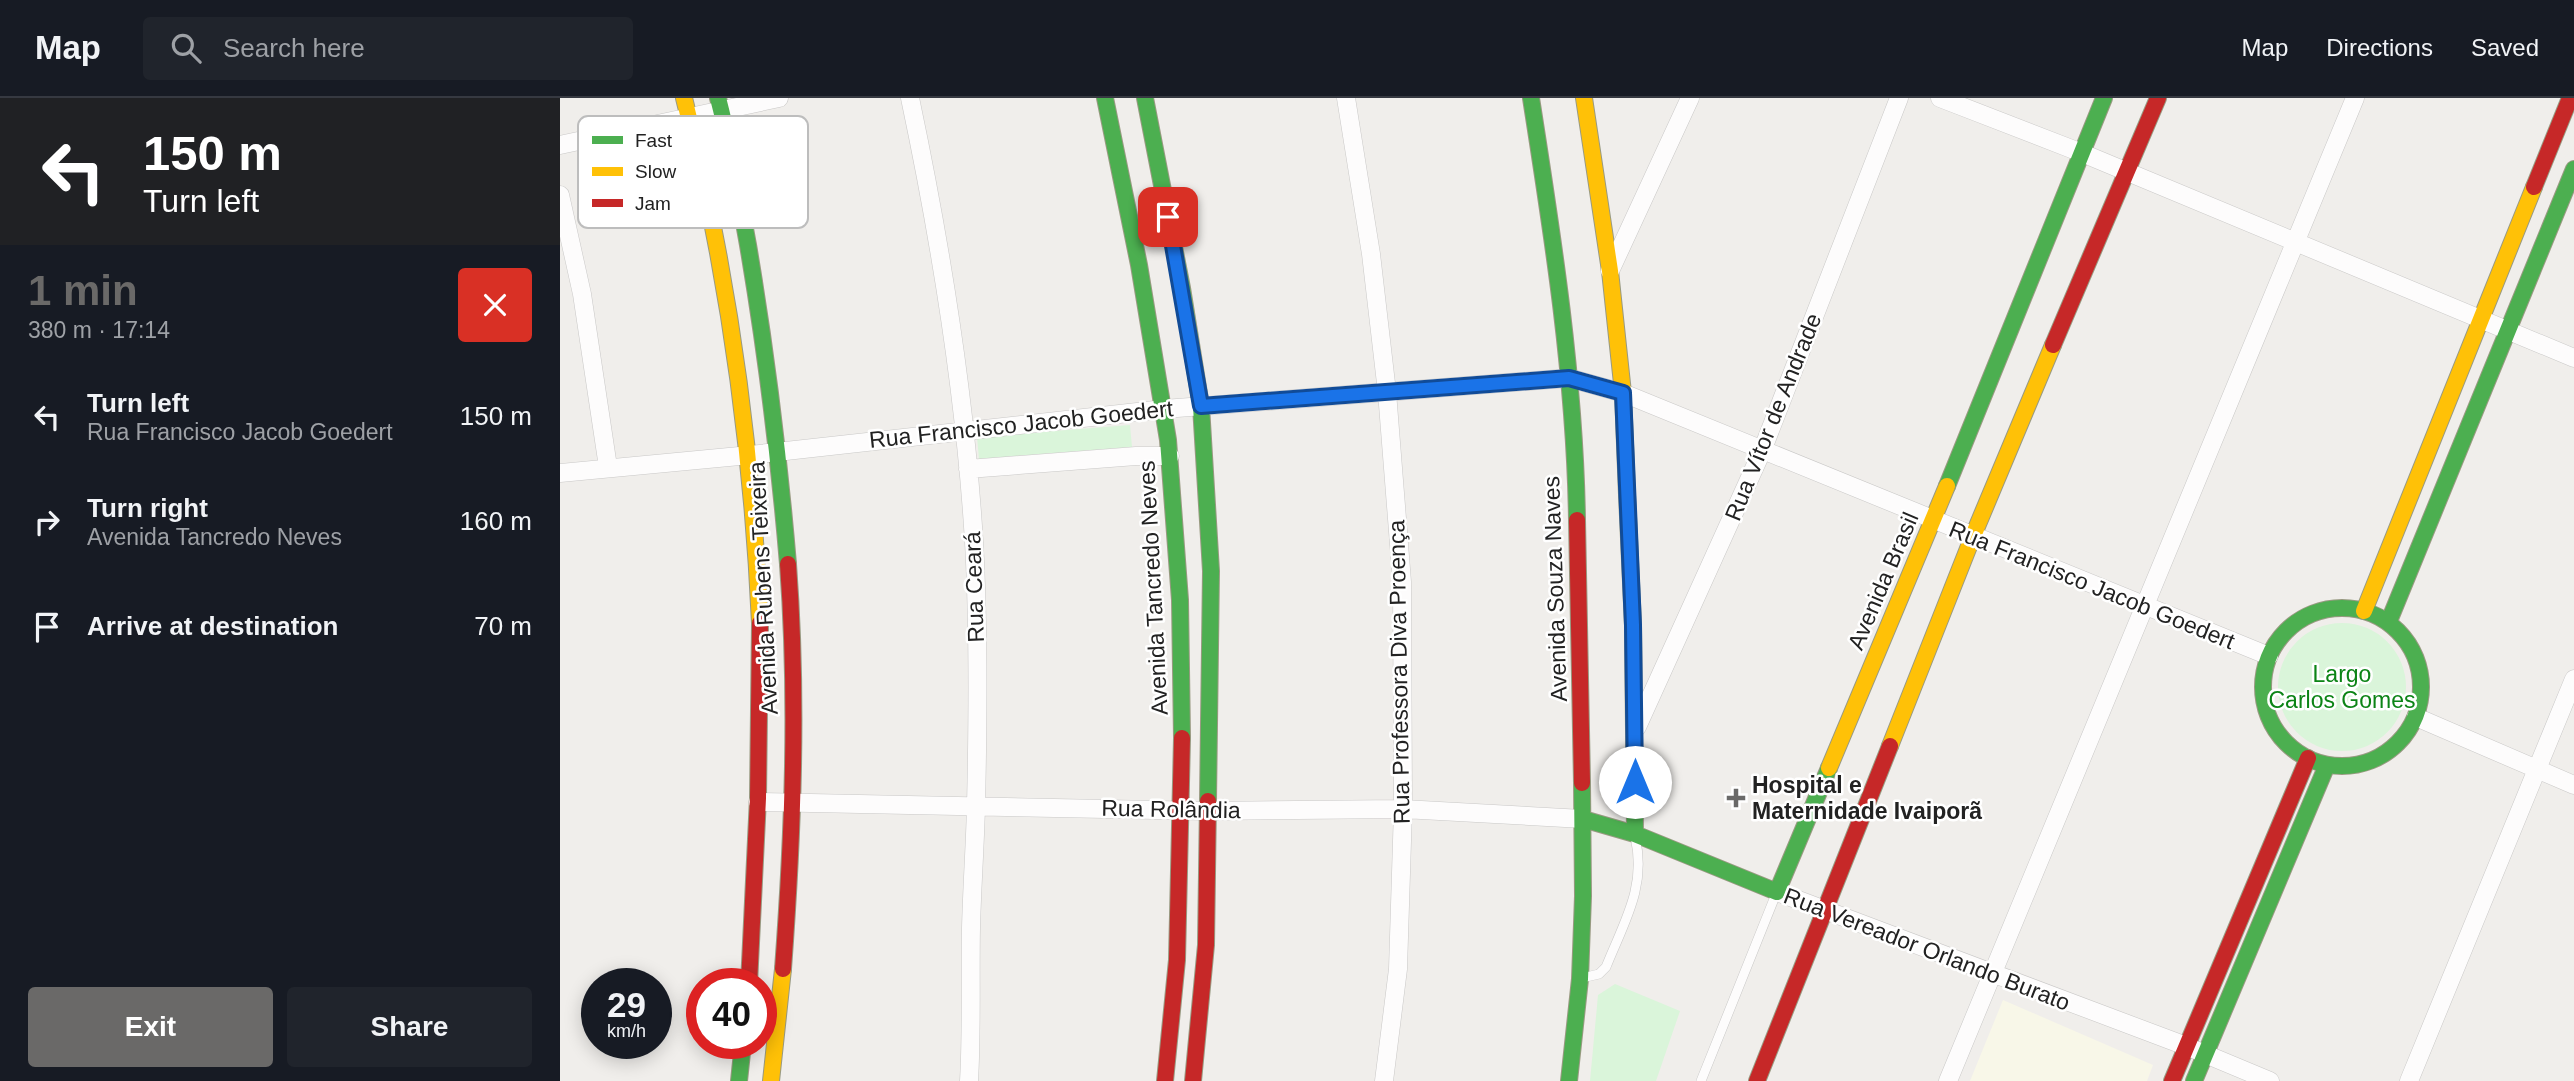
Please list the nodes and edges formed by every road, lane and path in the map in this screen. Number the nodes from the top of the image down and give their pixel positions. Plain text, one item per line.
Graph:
1 (684, 98) edge
2 (779, 98) edge
3 (910, 98) edge
4 (1105, 98) edge
5 (1145, 98) edge
6 (1346, 98) edge
7 (1531, 98) edge
8 (1584, 98) edge
9 (1690, 98) edge
10 (1899, 98) edge
11 (1940, 98) edge
12 (2104, 98) edge
13 (2158, 98) edge
14 (2355, 98) edge
15 (2570, 98) edge
16 (720, 104) edge
17 (689, 116) edge
18 (696, 116) edge
19 (578, 141) edge
20 (560, 145) edge
21 (2082, 153) junction
22 (2574, 169) edge
23 (2128, 172) junction
24 (560, 195) edge
25 (715, 228) edge
26 (744, 228) edge
27 (2294, 242) junction
28 (1610, 271) junction
29 (2481, 319) junction
30 (2508, 331) junction
31 (2574, 358) edge
32 (1569, 378) junction
33 (1387, 392) junction
34 (1623, 393) junction
35 (1201, 406) junction
36 (1164, 409) junction
37 (965, 430) junction
38 (779, 450) junction
39 (1762, 452) junction
40 (750, 455) junction
41 (1170, 456) junction
42 (608, 467) junction
43 (968, 469) junction
44 (560, 473) edge
45 (1933, 520) junction
46 (1973, 536) junction
47 (2146, 608) junction
48 (2364, 611) junction
49 (2389, 621) junction
50 (2269, 656) junction
51 (2574, 679) edge
52 (2416, 717) junction
53 (1635, 730) junction
54 (2308, 758) junction
55 (2327, 765) junction
56 (2536, 769) junction
57 (2574, 785) edge
58 (792, 801) junction
59 (758, 802) junction
60 (976, 805) junction
61 (1403, 809) junction
62 (1181, 810) junction
63 (1208, 811) junction
64 (1583, 819) junction
65 (1635, 834) junction
66 (1777, 892) junction
67 (1825, 909) junction
68 (750, 968) edge
69 (1991, 975) junction
70 (1580, 979) junction
71 (2186, 1046) junction
72 (2205, 1054) junction
73 (741, 1059) edge
74 (739, 1081) edge
75 (771, 1081) edge
76 (969, 1081) edge
77 (1165, 1081) edge
78 (1193, 1081) edge
79 (1384, 1081) edge
80 (1569, 1081) edge
81 (1701, 1081) edge
82 (1757, 1081) edge
83 (1948, 1081) edge
84 (2172, 1081) edge
85 (2194, 1081) edge
86 (2270, 1081) edge
87 (2409, 1081) edge

1 - 17 street, Avenida Rubens Teixeira
2 - 16 street
3 - 37 street, Rua Ceará
4 - 36 street, Avenida Tancredo Neves
5 - 35 street
6 - 33 street, Rua Professora Diva Proença
7 - 32 street, Avenida Souza Naves
8 - 28 street
9 - 28 street
10 - 39 street, Rua Vítor de Andrade
11 - 21 street
12 - 21 street, Avenida Brasil
13 - 23 street
14 - 27 street
15 - 29 street
16 - 18 street
19 - 20 street
21 - 23 street
21 - 45 street, Avenida Brasil
22 - 30 street
23 - 27 street
23 - 46 street
24 - 42 street
25 - 40 street, Avenida Rubens Teixeira
26 - 38 street, Avenida Rubens Teixeira
27 - 29 street
27 - 47 street
28 - 34 street
29 - 30 street
29 - 48 street
30 - 31 street
30 - 49 street
32 - 33 street, Rua Francisco Jacob Goedert
32 - 34 street, Rua Francisco Jacob Goedert
32 - 64 street, Avenida Souza Naves
33 - 35 street, Rua Francisco Jacob Goedert
33 - 61 street, Rua Professora Diva Proença
34 - 39 street, Rua Francisco Jacob Goedert
34 - 53 street
35 - 36 street, Rua Francisco Jacob Goedert
35 - 63 street
36 - 37 street, Rua Francisco Jacob Goedert
36 - 41 street, Avenida Tancredo Neves
37 - 38 street, Rua Francisco Jacob Goedert
37 - 43 street, Rua Ceará
38 - 40 street, Rua Francisco Jacob Goedert
38 - 58 street, Avenida Rubens Teixeira
39 - 45 street, Rua Francisco Jacob Goedert
39 - 53 street, Rua Vítor de Andrade
40 - 42 street, Rua Francisco Jacob Goedert
40 - 59 street, Avenida Rubens Teixeira
41 - 43 street, Rua Francisco Jacob Goedert
41 - 62 street, Avenida Tancredo Neves
42 - 44 street, Rua Francisco Jacob Goedert
43 - 60 street, Rua Ceará
45 - 46 street, Rua Francisco Jacob Goedert
45 - 66 street, Avenida Brasil
46 - 47 street, Rua Francisco Jacob Goedert
46 - 67 street
47 - 50 street, Rua Francisco Jacob Goedert
47 - 69 street
48 - 49 street
48 - 50 street
49 - 52 street
50 - 54 street
51 - 56 street
52 - 55 street
52 - 56 street
53 - 65 street
54 - 55 street
54 - 71 street
55 - 72 street
56 - 57 street
56 - 87 street
58 - 59 street, Rua Rolândia
58 - 60 street, Rua Rolândia
58 - 75 street, Avenida Rubens Teixeira
59 - 68 street, Avenida Rubens Teixeira
60 - 62 street, Rua Rolândia
60 - 76 street, Rua Ceará
61 - 63 street, Rua Rolândia
61 - 64 street, Rua Rolândia
61 - 79 street, Rua Professora Diva Proença
62 - 63 street, Rua Rolândia
62 - 77 street, Avenida Tancredo Neves
63 - 78 street
64 - 65 street, Rua Vereador Orlando Burato
64 - 70 street, Avenida Souza Naves
65 - 66 street, Rua Vereador Orlando Burato
65 - 70 lane
66 - 67 street, Rua Vereador Orlando Burato
66 - 81 lane, Avenida Brasil
67 - 69 street, Rua Vereador Orlando Burato
67 - 82 street
69 - 71 street, Rua Vereador Orlando Burato
69 - 83 street
70 - 80 street, Avenida Souza Naves
71 - 72 street, Rua Vereador Orlando Burato
71 - 84 street
72 - 85 street
72 - 86 street, Rua Vereador Orlando Burato
73 - 74 street

